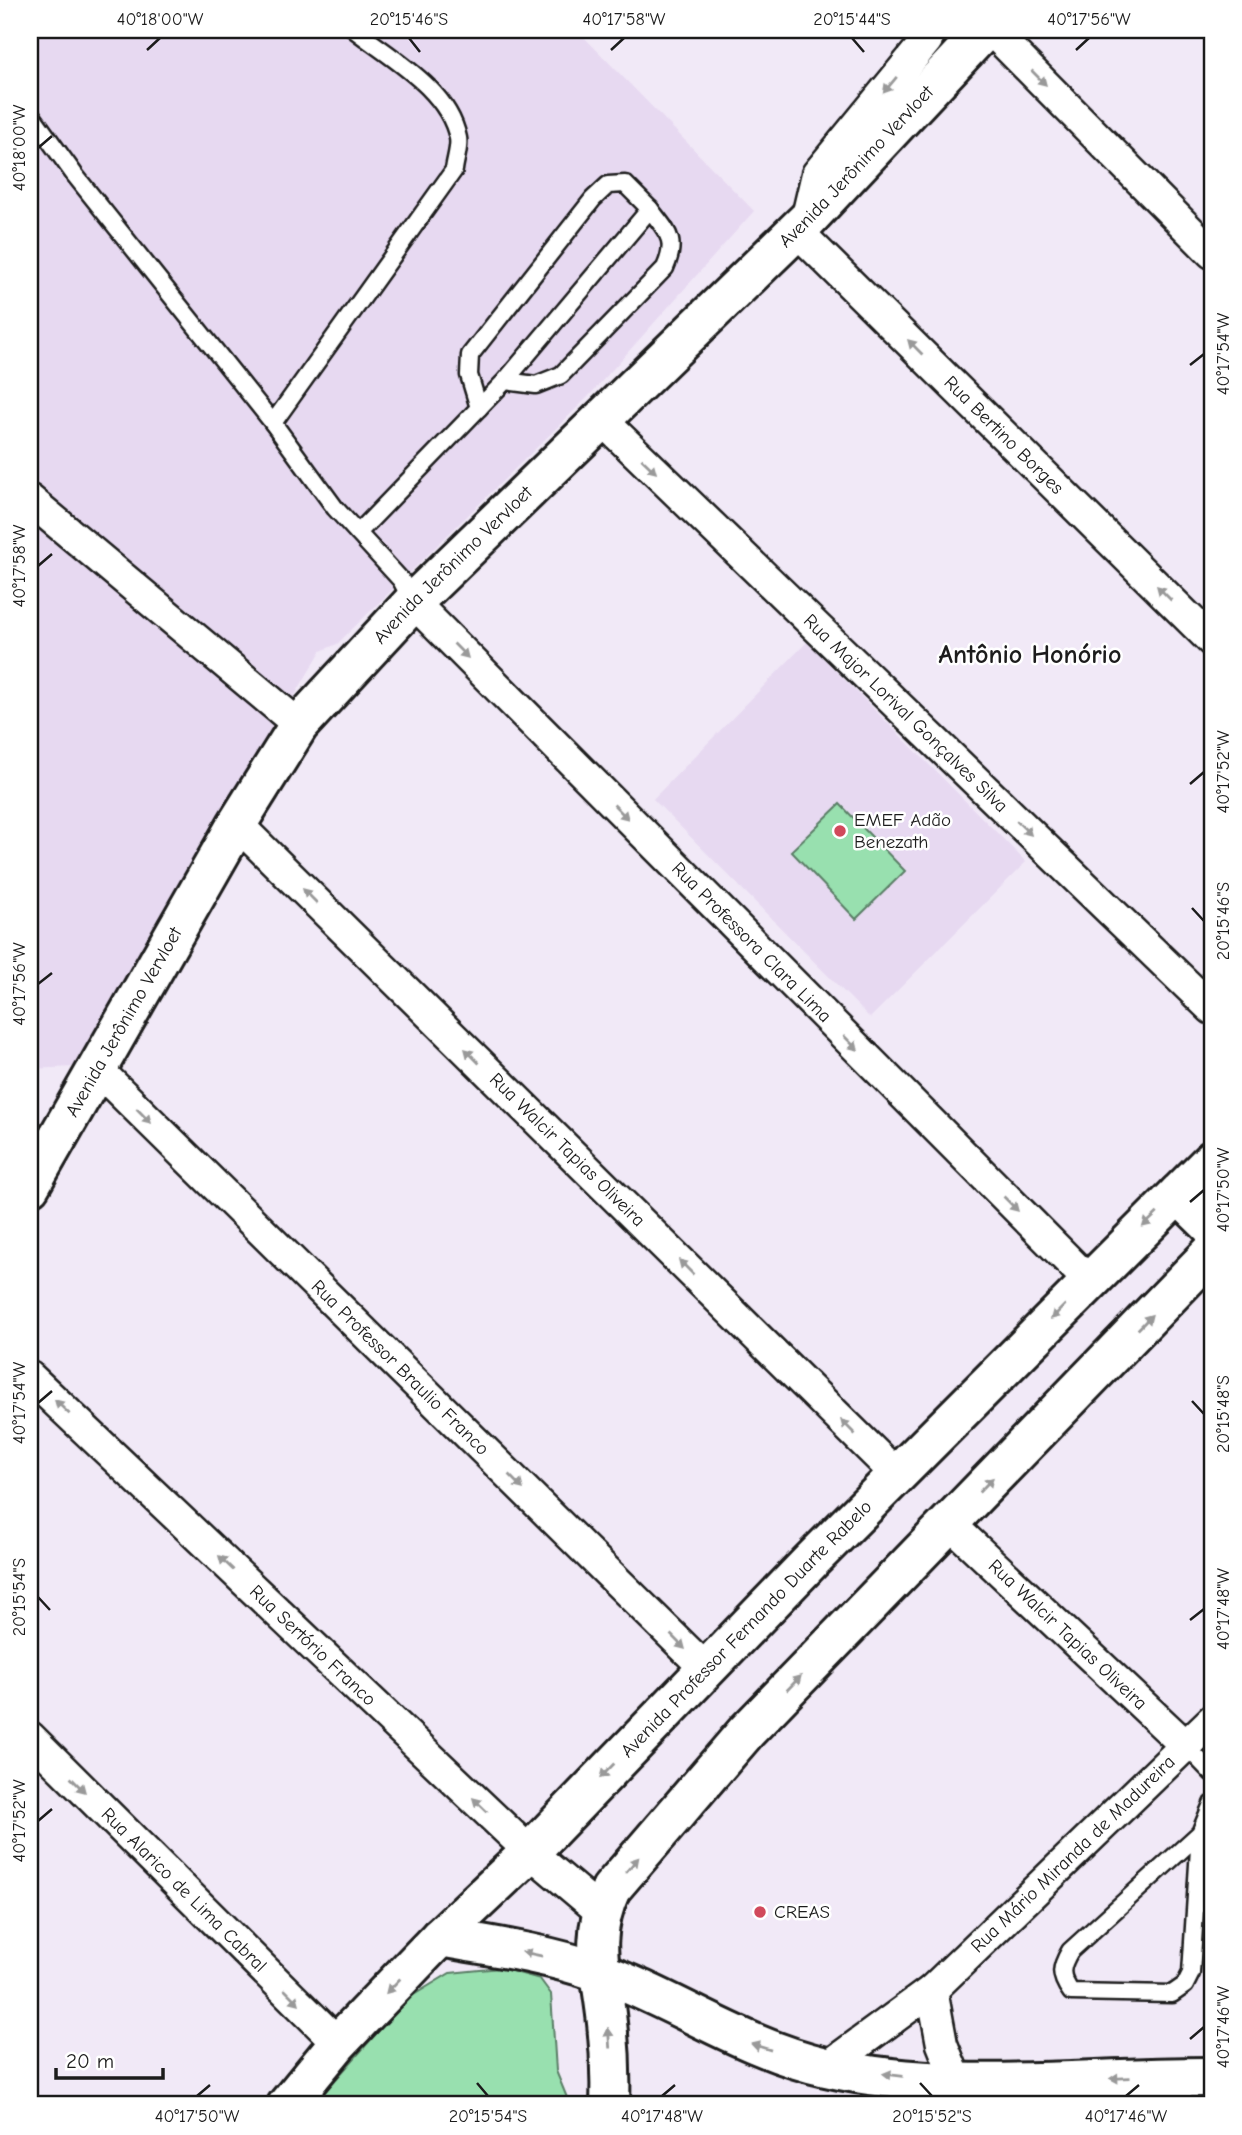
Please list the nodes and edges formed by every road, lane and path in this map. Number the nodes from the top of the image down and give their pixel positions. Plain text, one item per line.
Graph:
1 (355, 30) edge
2 (928, 30) edge
3 (985, 30) edge
4 (990, 30) edge
5 (30, 113) edge
6 (650, 209) junction
7 (801, 225) junction
8 (1212, 253) edge
9 (505, 381) junction
10 (479, 408) junction
11 (600, 418) junction
12 (273, 423) junction
13 (30, 500) edge
14 (358, 533) junction
15 (413, 602) junction
16 (1212, 641) edge
17 (299, 725) junction
18 (237, 824) junction
19 (1212, 1009) edge
20 (96, 1068) junction
21 (1212, 1160) edge
22 (30, 1186) edge
23 (1178, 1194) junction
24 (1212, 1227) edge
25 (1212, 1252) edge
26 (1089, 1281) junction
27 (30, 1377) edge
28 (897, 1475) junction
29 (949, 1523) junction
30 (705, 1668) junction
31 (1212, 1720) edge
32 (30, 1737) edge
33 (1186, 1746) junction
34 (1212, 1773) edge
35 (1212, 1804) edge
36 (1200, 1833) junction
37 (530, 1852) junction
38 (600, 1911) junction
39 (440, 1937) junction
40 (598, 1972) junction
41 (932, 1990) junction
42 (338, 2043) junction
43 (827, 2067) junction
44 (1212, 2077) edge
45 (958, 2084) junction
46 (287, 2105) edge
47 (610, 2105) edge

1 - 12 lane
2 -> 7 street
3 - 7 street, Avenida Jerônimo Vervloet
4 -> 8 street
5 - 12 lane
6 - 9 lane
6 - 9 lane
6 - 10 lane
7 - 11 street, Avenida Jerônimo Vervloet
16 -> 7 street, Rua Bertino Borges
9 - 10 lane
10 - 14 lane
11 - 15 street, Avenida Jerônimo Vervloet
11 -> 19 street, Rua Major Lorival Gonçalves Silva
12 - 14 lane
13 - 17 street
14 - 15 lane
15 - 17 street, Avenida Jerônimo Vervloet
15 -> 26 street, Rua Professora Clara Lima
17 - 18 street, Avenida Jerônimo Vervloet
18 - 20 street, Avenida Jerônimo Vervloet
28 -> 18 street, Rua Walcir Tapias Oliveira
20 - 22 street, Avenida Jerônimo Vervloet
20 -> 30 street, Rua Professor Braulio Franco
21 - 23 street, Avenida Professor Fernando Duarte Rabelo
23 - 24 street
23 -> 26 street, Avenida Professor Fernando Duarte Rabelo
29 -> 25 street
26 -> 28 street, Avenida Professor Fernando Duarte Rabelo
37 -> 27 street, Rua Sertório Franco
28 - 30 street, Avenida Professor Fernando Duarte Rabelo
29 - 33 street, Rua Walcir Tapias Oliveira
38 -> 29 street
30 -> 37 street, Avenida Professor Fernando Duarte Rabelo
31 - 33 street, Rua Mário Miranda de Madureira
32 -> 42 street, Rua Alarico de Lima Cabral
33 - 34 lane
33 - 41 street, Rua Mário Miranda de Madureira
35 - 36 lane
36 - 36 lane
37 - 38 street, Rua Sertório Franco
37 - 39 street, Avenida Professor Fernando Duarte Rabelo
38 - 40 street
40 -> 39 street
39 -> 42 street, Avenida Professor Fernando Duarte Rabelo
43 -> 40 street
47 -> 40 street
41 - 43 street, Rua Mário Miranda de Madureira
41 - 45 street
42 - 46 street, Avenida Professor Fernando Duarte Rabelo
45 -> 43 street
44 -> 45 street

